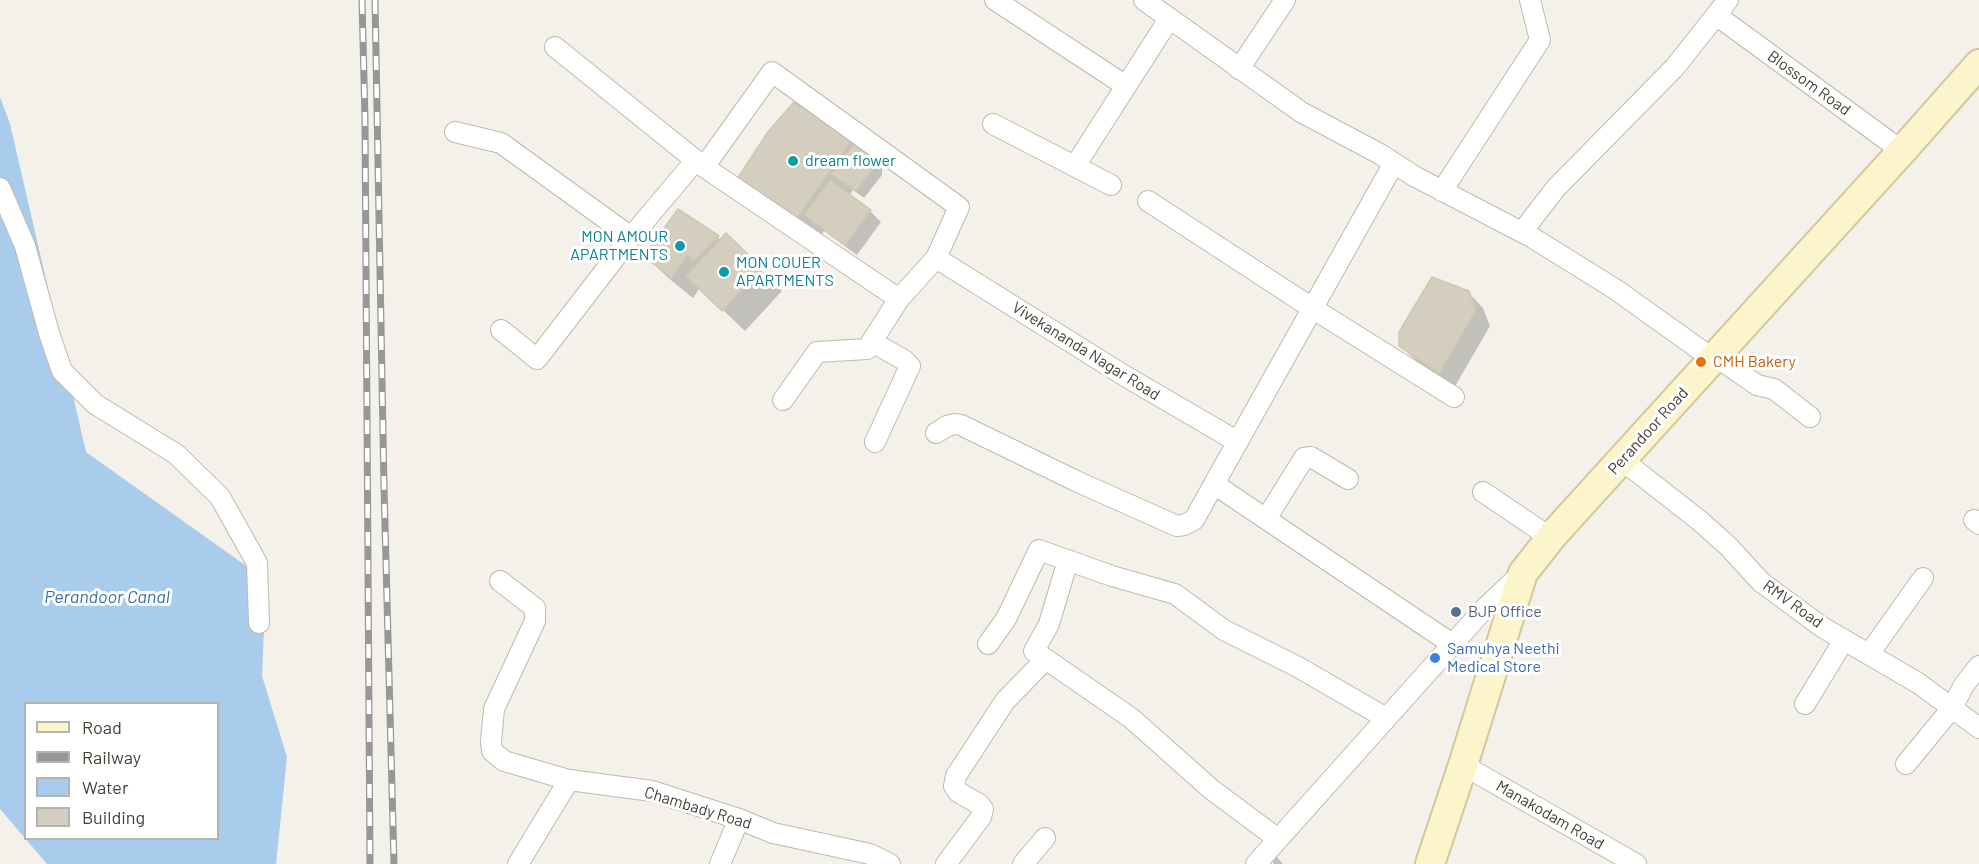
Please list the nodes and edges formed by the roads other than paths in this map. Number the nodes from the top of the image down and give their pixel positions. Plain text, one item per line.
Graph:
1 (995, 0) edge
2 (1285, 0) edge
3 (1530, 0) edge
4 (1156, 7) edge
5 (1722, 8) edge
6 (555, 47) dead end
7 (1979, 64) edge
8 (1239, 69) junction
9 (1126, 86) junction
10 (993, 124) dead end
11 (455, 132) dead end
12 (1902, 151) junction
13 (700, 163) junction
14 (1394, 163) junction
15 (1075, 166) junction
16 (1111, 184) dead end
17 (0, 188) edge
18 (1442, 191) junction
19 (1148, 201) dead end
20 (1522, 232) junction
21 (631, 237) junction
22 (936, 258) junction
23 (899, 299) junction
24 (1311, 308) junction
25 (501, 330) dead end
26 (872, 342) junction
27 (1714, 358) junction
28 (1454, 397) dead end
29 (783, 400) dead end
30 (1810, 417) dead end
31 (936, 434) dead end
32 (875, 442) dead end
33 (1238, 442) junction
34 (1622, 460) junction
35 (1348, 479) dead end
36 (1214, 484) junction
37 (1483, 492) dead end
38 (1266, 519) junction
39 (1551, 538) junction
40 (1068, 560) junction
41 (1523, 573) junction
42 (1923, 578) dead end
43 (500, 581) dead end
44 (259, 623) dead end
45 (1844, 640) junction
46 (988, 644) dead end
47 (1452, 644) junction
48 (1869, 654) junction
49 (1046, 660) junction
50 (1979, 666) edge
51 (1805, 704) dead end
52 (1952, 708) junction
53 (1386, 718) junction
54 (1979, 729) edge
55 (1906, 764) dead end
56 (1463, 765) junction
57 (569, 780) junction
58 (739, 819) junction
59 (1045, 838) dead end
60 (1278, 839) junction
61 (518, 864) edge
62 (720, 864) edge
63 (890, 864) edge
64 (946, 864) edge
65 (1023, 864) edge
66 (1256, 864) edge
67 (1430, 864) edge
68 (1636, 864) edge

1 - 9 street
2 - 8 street
3 - 18 street
4 - 8 street
4 - 9 street
5 - 12 street, Blossom Road
5 - 20 street
6 - 13 street
7 - 12 main road, Perandoor Road
8 - 14 street
9 - 15 street
10 - 15 street
11 - 21 street
12 - 27 main road, Perandoor Road
13 - 21 street
13 - 22 street
13 - 23 street
14 - 18 street
14 - 24 street
15 - 16 street
17 - 44 street
18 - 20 street
19 - 24 street
20 - 27 street
21 - 25 street
22 - 23 street
22 - 33 street, Vivekananda Nagar Road
23 - 26 street
24 - 28 street
24 - 33 street
26 - 29 street
26 - 32 street
27 - 30 street
27 - 34 main road, Perandoor Road
31 - 36 street
33 - 36 street
34 - 39 main road, Perandoor Road
34 - 45 street, RMV Road
35 - 38 street
36 - 38 street
37 - 39 street
38 - 47 street
39 - 41 main road, Perandoor Road
40 - 46 street
40 - 49 street
40 - 53 street
41 - 47 street
41 - 56 main road, Perandoor Road
42 - 48 street
43 - 57 street, Chambady Road
45 - 48 street, RMV Road
45 - 51 street
47 - 53 street
48 - 52 street, RMV Road
49 - 60 street
49 - 64 street
50 - 52 street
52 - 54 street, RMV Road
52 - 55 street
53 - 60 street
56 - 67 main road, Perandoor Road
56 - 68 street, Manakodam Road
57 - 58 street, Chambady Road
57 - 61 street
58 - 62 street
58 - 63 street, Chambady Road
59 - 65 street
60 - 66 street

